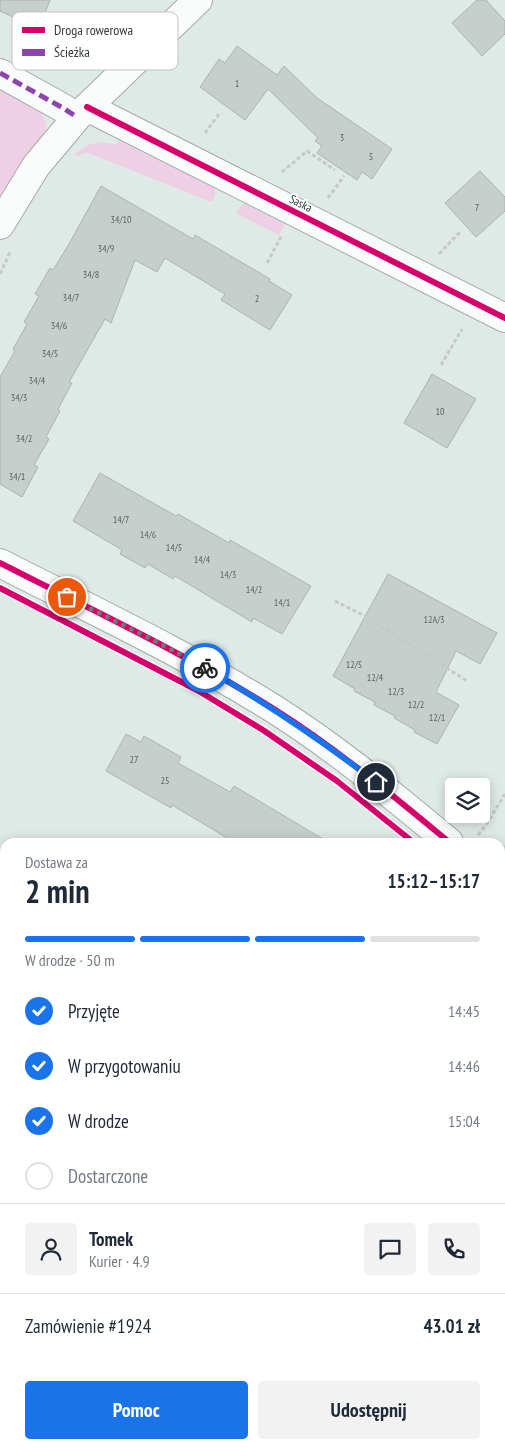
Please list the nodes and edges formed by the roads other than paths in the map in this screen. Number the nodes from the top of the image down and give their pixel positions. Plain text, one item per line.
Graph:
1 (198, 0) edge
2 (178, 19) edge
3 (126, 70) edge
4 (0, 73) edge
5 (82, 112) junction
6 (0, 225) edge
7 (505, 318) edge
8 (0, 563) edge
9 (455, 838) edge

1 - 2 street
3 - 5 street
4 - 5 street, Saska
5 - 6 street
5 - 7 street, Saska
8 - 9 street

